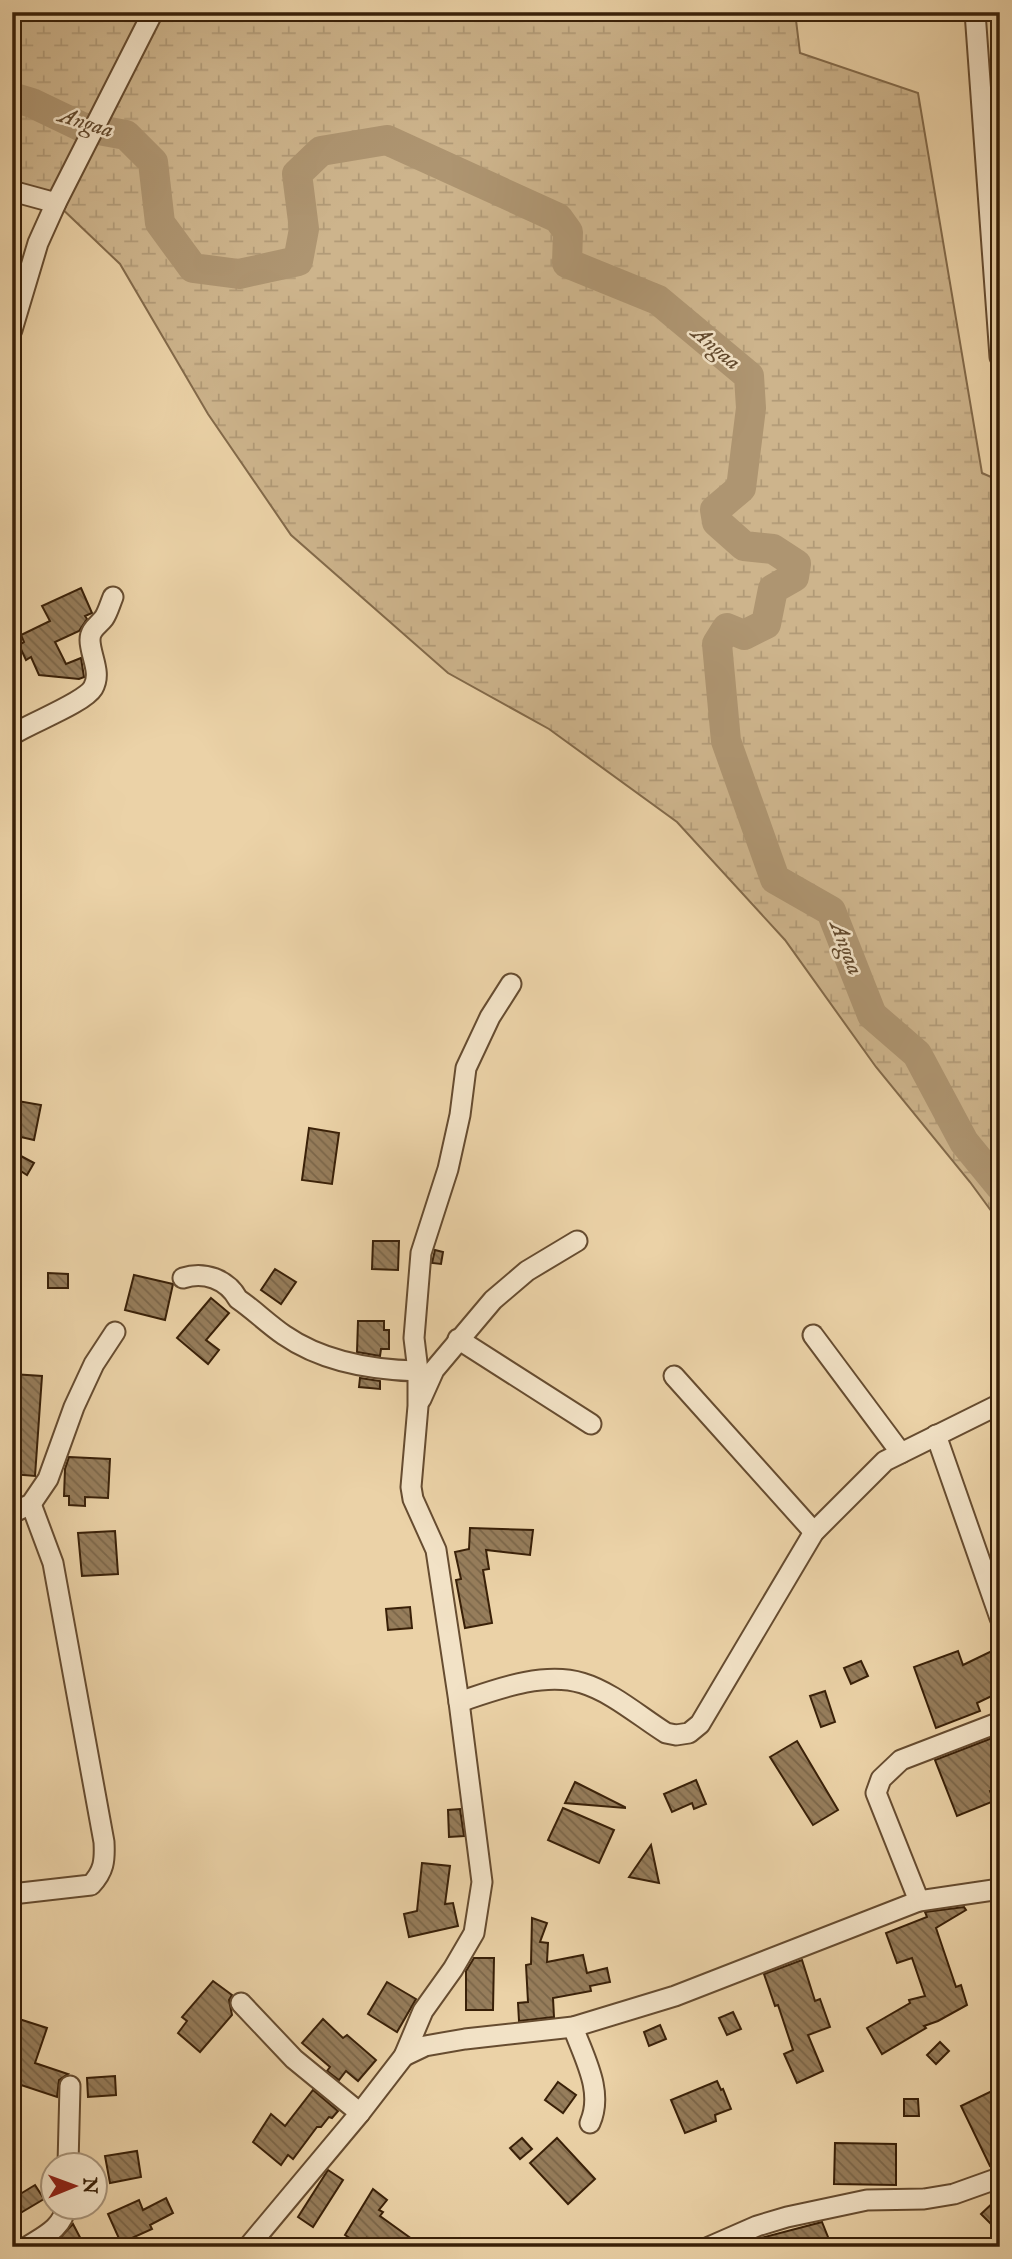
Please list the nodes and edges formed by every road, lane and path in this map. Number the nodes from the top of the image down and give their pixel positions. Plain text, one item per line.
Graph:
1 (153, 12) edge
2 (975, 12) edge
3 (12, 191) edge
4 (56, 203) junction
5 (12, 330) edge
6 (1000, 357) edge
7 (113, 597) dead end
8 (12, 735) edge
9 (511, 984) dead end
10 (577, 1241) dead end
11 (183, 1278) dead end
12 (115, 1332) dead end
13 (813, 1335) dead end
14 (458, 1339) junction
15 (418, 1371) junction
16 (674, 1376) dead end
17 (1000, 1404) edge
18 (418, 1406) junction
19 (591, 1424) dead end
20 (936, 1435) junction
21 (901, 1453) junction
22 (31, 1504) junction
23 (12, 1513) edge
24 (814, 1532) junction
25 (1000, 1618) edge
26 (459, 1702) junction
27 (1000, 1722) edge
28 (1000, 1889) edge
29 (12, 1894) edge
30 (919, 1901) junction
31 (242, 2003) dead end
32 (573, 2027) junction
33 (404, 2056) junction
34 (71, 2085) dead end
35 (360, 2113) junction
36 (590, 2123) dead end
37 (69, 2150) edge
38 (996, 2179) dead end
39 (63, 2220) edge
40 (27, 2247) edge
41 (248, 2247) edge
42 (709, 2247) edge

1 - 4 street
2 - 6 street
3 - 4 street
4 - 5 street
7 - 8 street
9 - 15 street
10 - 14 street
11 - 15 street
12 - 22 street
13 - 21 street
14 - 18 street
14 - 19 street
15 - 18 street
16 - 24 street
17 - 20 street
18 - 26 street
20 - 21 street
20 - 25 street
21 - 24 street
22 - 23 street
22 - 29 street
24 - 26 street
26 - 33 street
27 - 30 street
28 - 30 street
30 - 32 street
31 - 35 street
32 - 33 street
32 - 36 street
33 - 35 street
34 - 37 street
35 - 41 street
38 - 42 street
39 - 40 street

